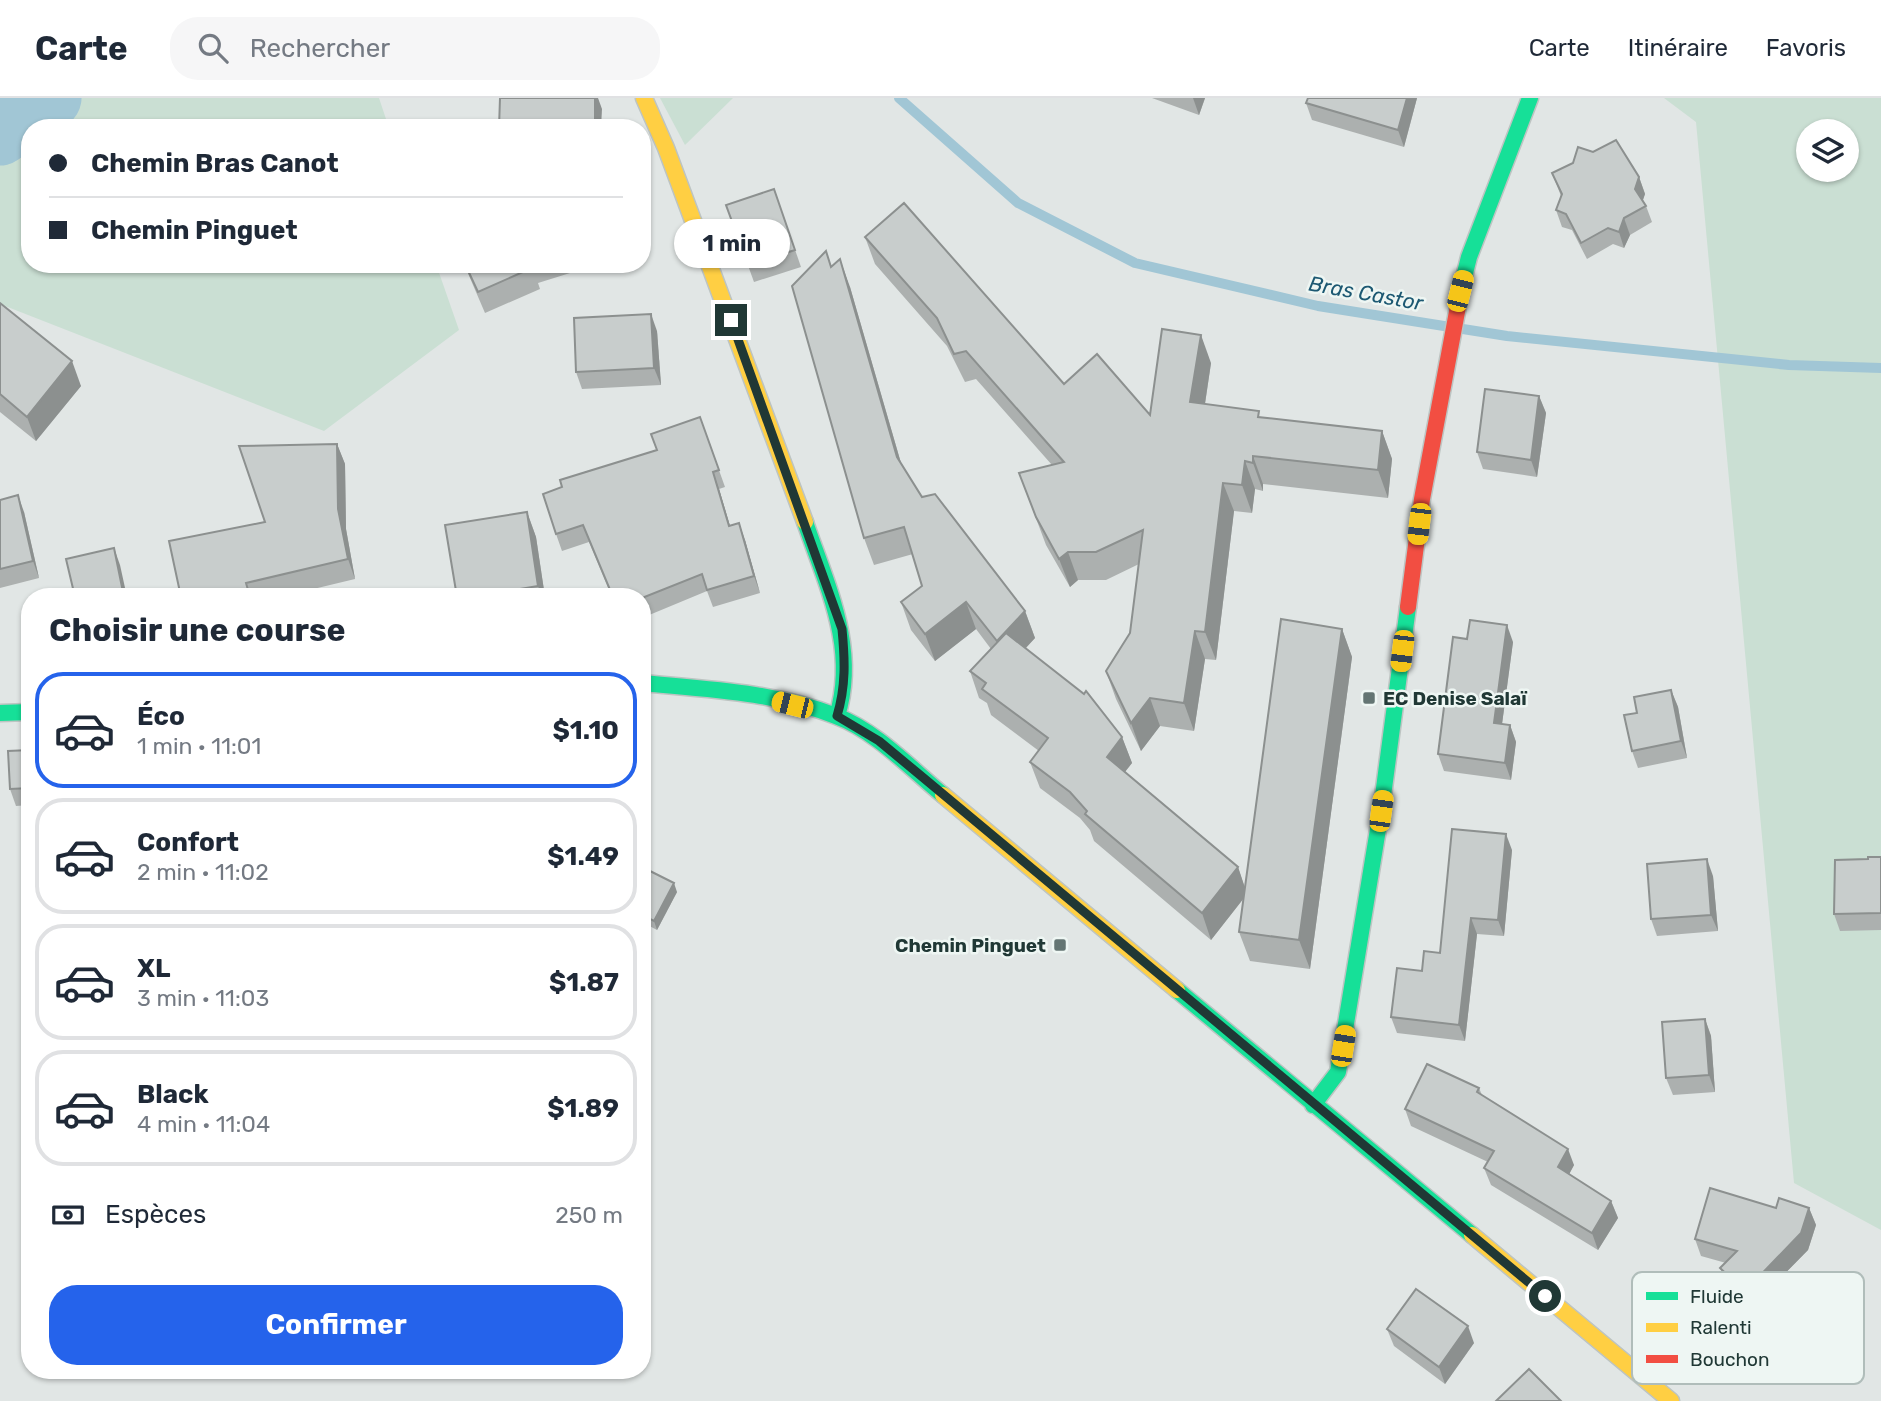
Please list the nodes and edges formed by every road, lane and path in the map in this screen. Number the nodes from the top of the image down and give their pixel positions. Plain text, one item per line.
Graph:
1 (644, 98) edge
2 (1530, 98) edge
3 (651, 683) edge
4 (21, 712) edge
5 (0, 713) edge
6 (837, 716) junction
7 (1313, 1105) junction
8 (1632, 1369) edge
9 (1650, 1384) edge
10 (1671, 1401) edge

1 - 6 street
2 - 7 street
3 - 6 street
4 - 5 street
6 - 7 street
7 - 8 street
9 - 10 street

